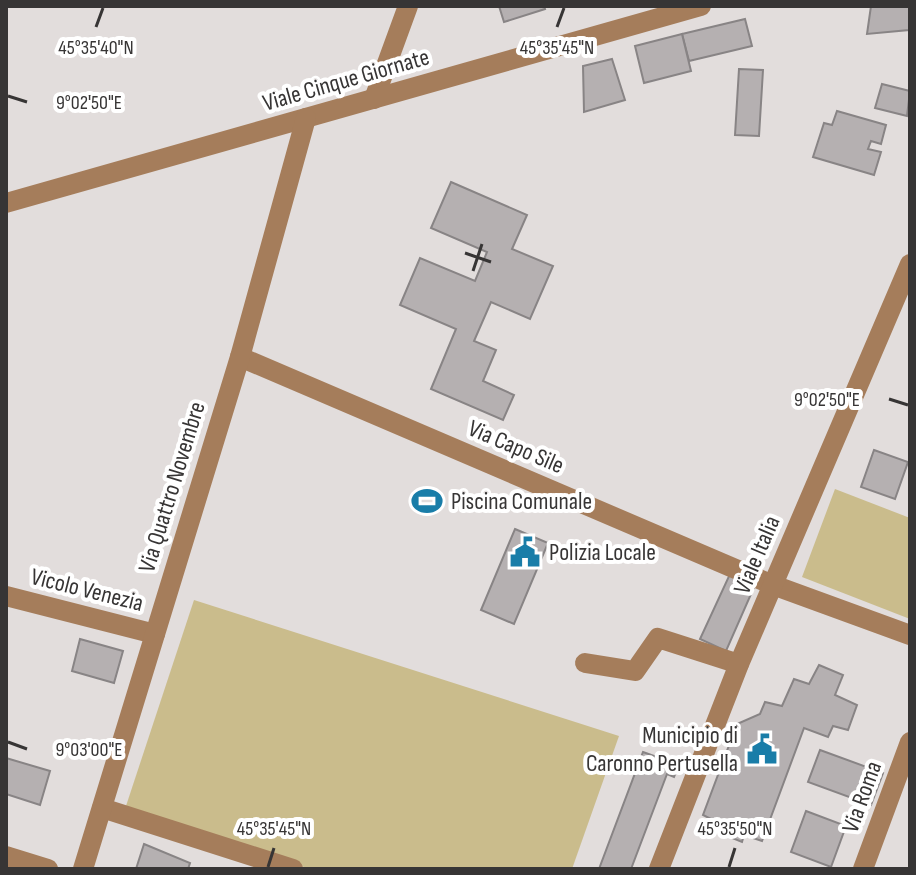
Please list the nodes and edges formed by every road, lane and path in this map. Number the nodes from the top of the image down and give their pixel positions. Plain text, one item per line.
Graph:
1 (408, 6) edge
2 (701, 6) edge
3 (374, 99) junction
4 (306, 118) junction
5 (6, 203) edge
6 (910, 264) edge
7 (240, 357) junction
8 (773, 585) junction
9 (6, 596) edge
10 (155, 634) junction
11 (910, 635) edge
12 (585, 663) dead end
13 (739, 664) junction
14 (910, 742) edge
15 (102, 808) junction
16 (6, 856) edge
17 (48, 869) edge
18 (83, 869) edge
19 (293, 869) edge
20 (659, 869) edge
21 (863, 869) edge

1 - 3 street
2 - 3 street, Viale Cinque Giornate
3 - 4 street, Viale Cinque Giornate
4 - 5 street, Viale Cinque Giornate
4 - 7 street, Via Quattro Novembre
6 - 8 street, Viale Italia
7 - 8 street, Via Capo Sile
7 - 10 street, Via Quattro Novembre
8 - 11 street, Via Capo Sile
8 - 13 street, Viale Italia
9 - 10 street, Vicolo Venezia
10 - 15 street, Via Quattro Novembre
12 - 13 street
13 - 20 street, Viale Italia
14 - 21 street, Via Roma
15 - 18 street, Via Quattro Novembre
15 - 19 street
16 - 17 street

